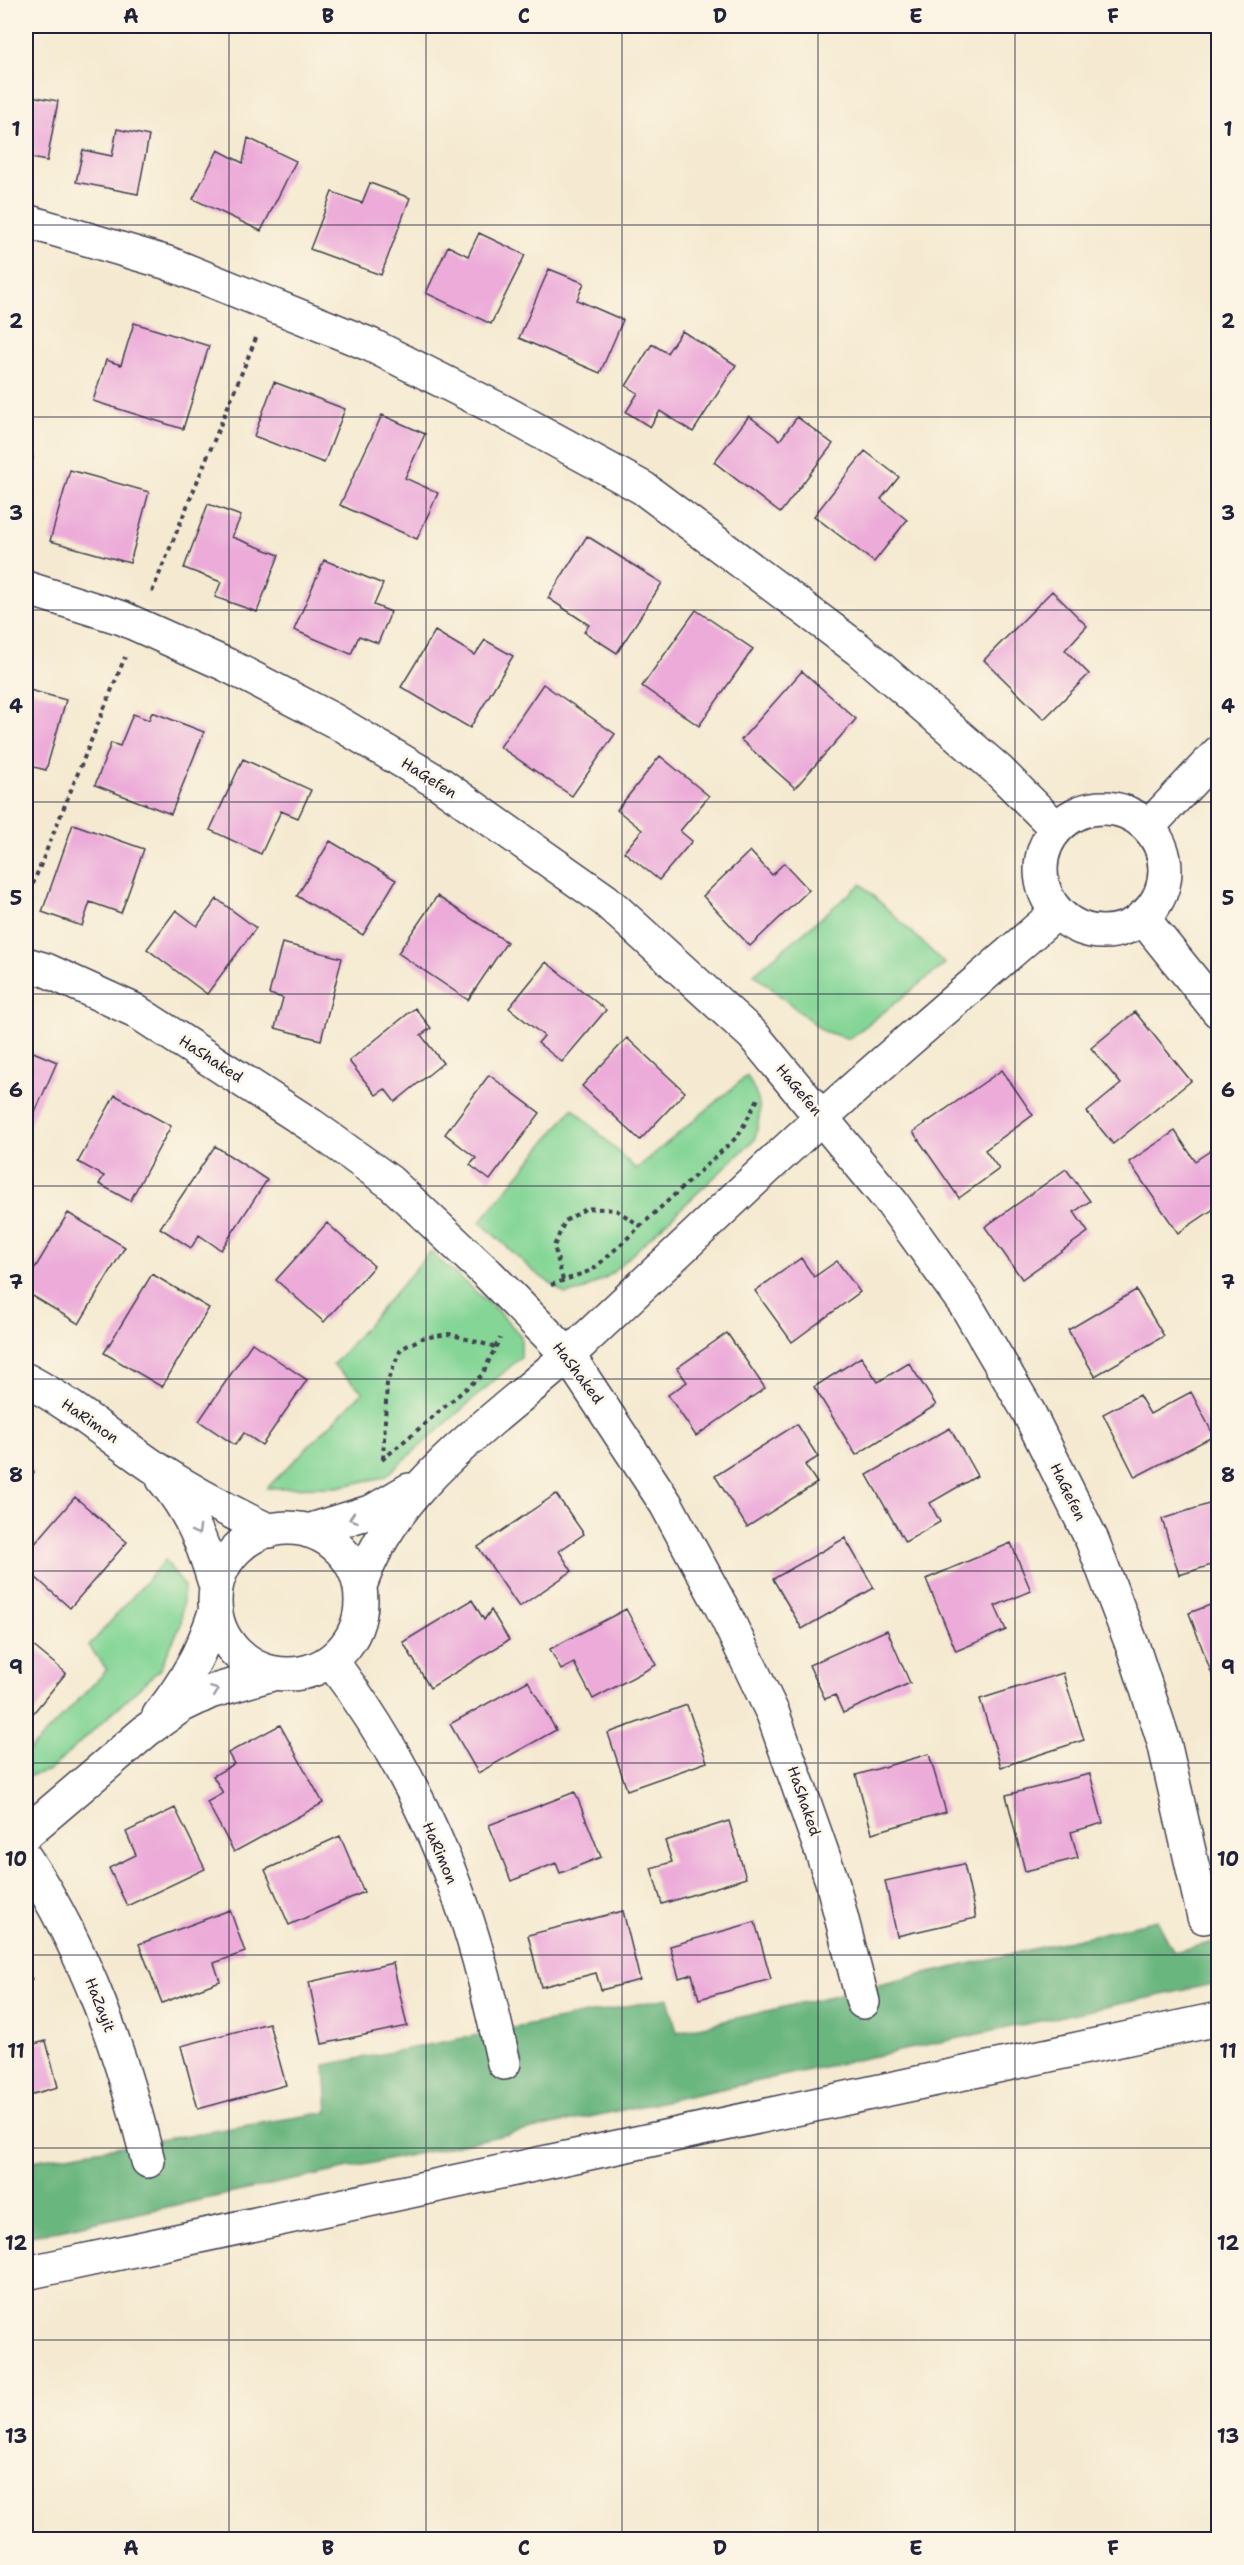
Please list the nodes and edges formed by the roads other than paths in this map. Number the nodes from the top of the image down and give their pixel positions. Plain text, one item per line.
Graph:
1 (26, 221) edge
2 (26, 588) edge
3 (1218, 753) edge
4 (1148, 827) junction
5 (1056, 828) junction
6 (1057, 912) junction
7 (1142, 917) junction
8 (26, 964) edge
9 (1218, 1011) edge
10 (822, 1117) junction
11 (568, 1355) junction
12 (26, 1380) edge
13 (152, 1466) junction
14 (423, 1482) junction
15 (270, 1531) junction
16 (308, 1531) junction
17 (360, 1586) junction
18 (216, 1599) junction
19 (331, 1661) junction
20 (276, 1673) junction
21 (147, 1730) junction
22 (26, 1833) edge
23 (26, 1859) edge
24 (1204, 1917) dead end
25 (863, 2002) dead end
26 (1218, 2019) edge
27 (504, 2063) dead end
28 (148, 2161) dead end
29 (26, 2273) edge

1 - 5 street
2 - 10 street, HaGefen
3 - 4 street
4 - 5 street
4 - 7 street
5 - 6 street
6 - 7 street
6 - 10 street
7 - 9 street
8 - 11 street, HaShaked
10 - 11 street
10 - 24 street, HaGefen
11 - 14 street
11 - 25 street, HaShaked
12 - 13 street, HaRimon
13 - 15 street, HaRimon
13 -> 18 street, HaRimon
14 -> 16 street
14 - 17 street
15 - 16 street
15 - 18 street
16 - 17 street
17 - 19 street
18 - 20 street
18 - 21 street
19 - 20 street
19 - 27 street, HaRimon
21 -> 20 street
21 - 22 street
23 - 28 street, HaZayit
26 - 29 street

